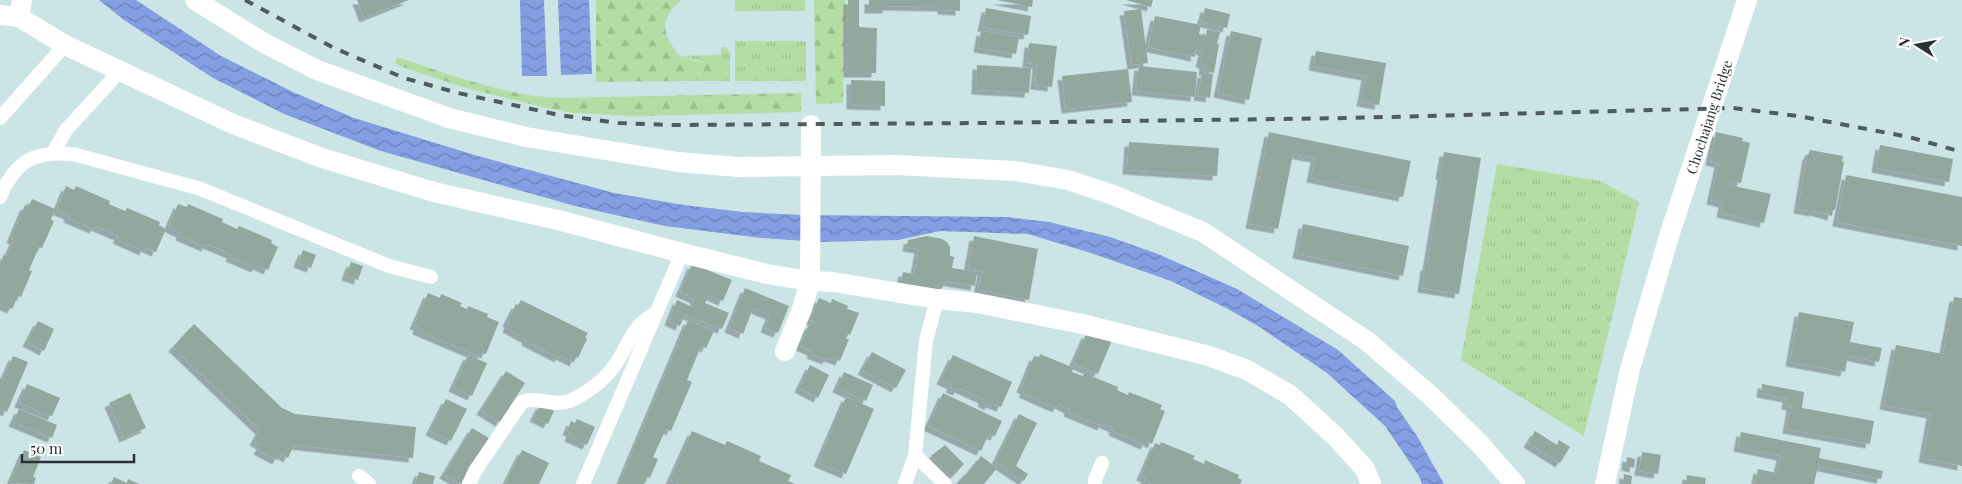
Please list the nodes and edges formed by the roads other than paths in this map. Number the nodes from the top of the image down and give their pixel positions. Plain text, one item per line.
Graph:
1 (195, 0) edge
2 (1747, 0) edge
3 (14, 11) edge
4 (65, 45) junction
5 (120, 71) junction
6 (0, 118) edge
7 (811, 125) dead end
8 (53, 152) junction
9 (810, 167) junction
10 (0, 197) edge
11 (682, 253) junction
12 (431, 277) dead end
13 (810, 281) junction
14 (937, 300) junction
15 (657, 312) junction
16 (785, 351) dead end
17 (915, 456) junction
18 (1102, 463) dead end
19 (469, 484) edge
20 (583, 484) edge
21 (905, 484) edge
22 (945, 484) edge
23 (1095, 484) edge
24 (1372, 484) edge
25 (1515, 484) edge
26 (1605, 484) edge

1 - 9 street
2 - 26 street, Chochajang Bridge
3 - 4 street
4 - 5 street
4 - 6 street
5 - 8 street
5 - 11 street
7 - 9 street
8 - 10 street
8 - 12 street
9 - 13 street
9 - 25 street
11 - 13 street
11 - 15 street
13 - 14 street
13 - 16 street
14 - 17 street
14 - 24 street
15 - 19 street
15 - 20 street
17 - 21 street
17 - 22 street
18 - 23 street

